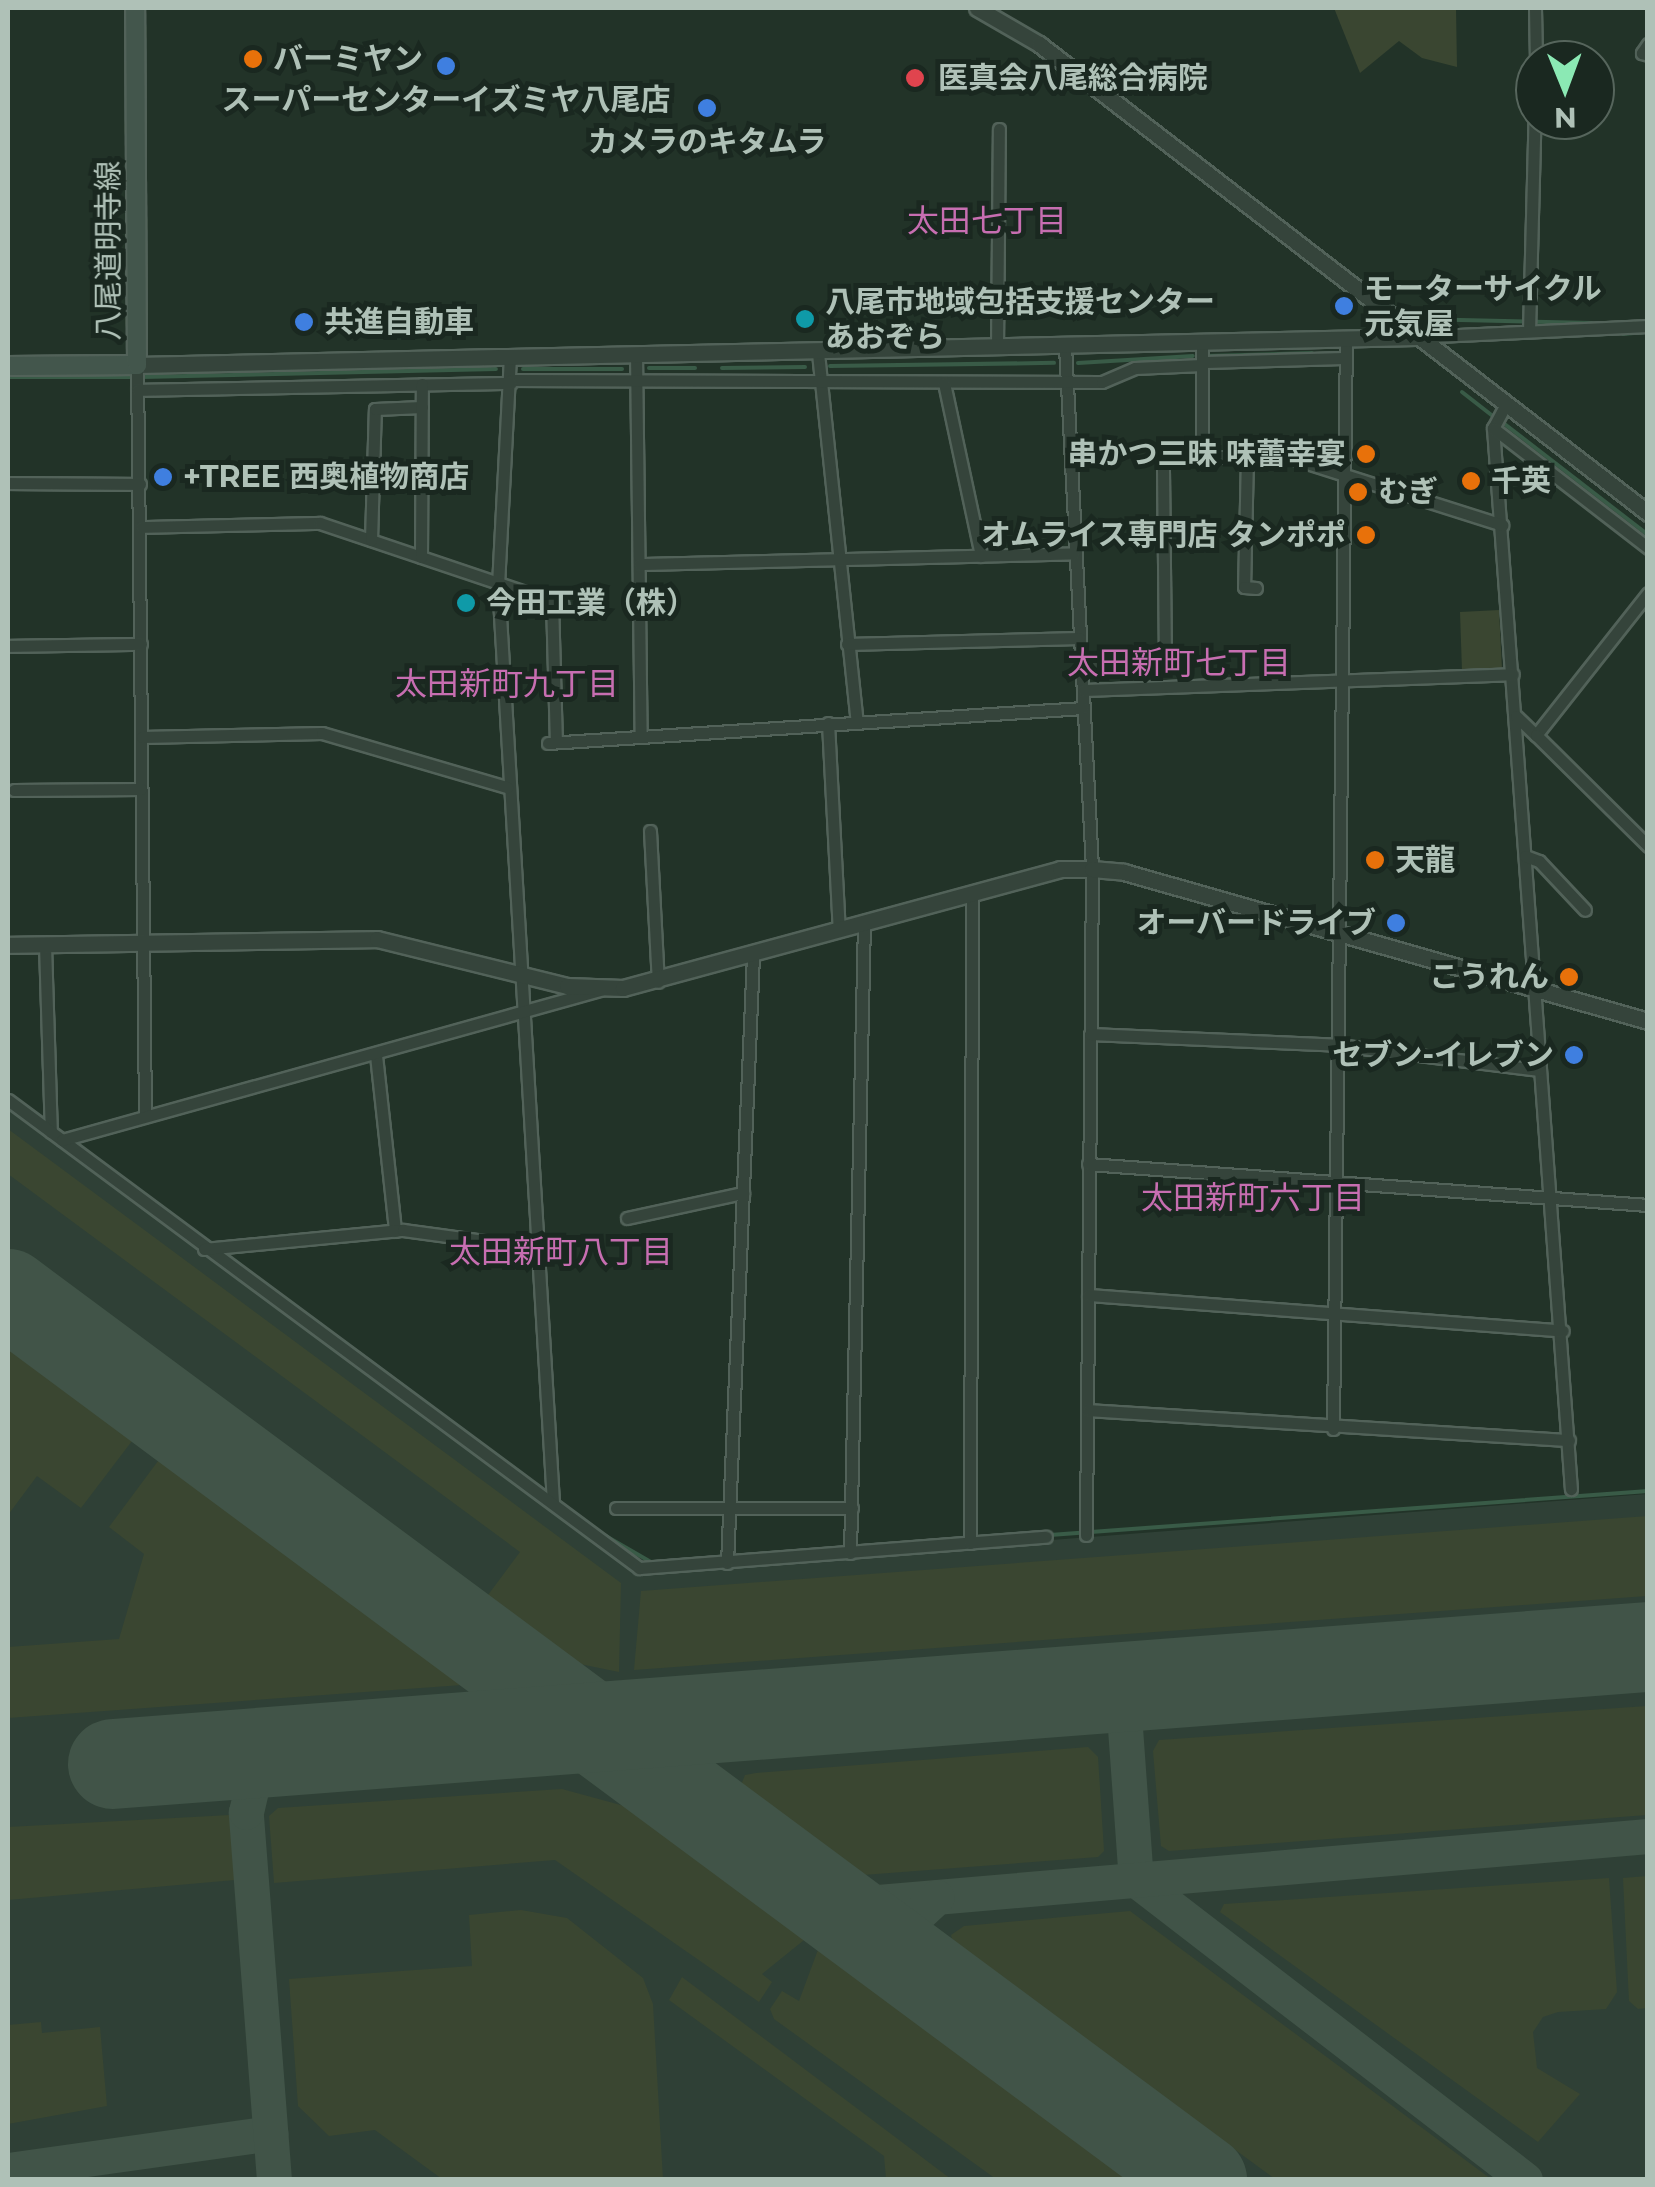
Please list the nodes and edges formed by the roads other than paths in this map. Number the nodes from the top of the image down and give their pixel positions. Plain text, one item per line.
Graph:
1 (134, 8) edge
2 (977, 8) edge
3 (1535, 8) edge
4 (1536, 40) edge
5 (1648, 44) edge
6 (1648, 55) edge
7 (999, 130) dead end
8 (1534, 140) edge
9 (1529, 323) junction
10 (1648, 326) edge
11 (1416, 337) junction
12 (1346, 341) junction
13 (1202, 344) junction
14 (1065, 346) junction
15 (997, 348) junction
16 (818, 353) junction
17 (636, 354) junction
18 (510, 356) junction
19 (1346, 358) junction
20 (1202, 363) junction
21 (137, 365) junction
22 (8, 366) edge
23 (636, 381) junction
24 (511, 382) junction
25 (944, 382) junction
26 (1067, 382) junction
27 (820, 383) junction
28 (422, 384) junction
29 (137, 390) junction
30 (422, 407) junction
31 (1498, 417) junction
32 (1202, 457) junction
33 (1246, 457) junction
34 (1347, 475) junction
35 (1594, 479) junction
36 (8, 483) edge
37 (140, 484) junction
38 (1608, 489) junction
39 (1582, 495) junction
40 (1594, 505) junction
41 (1648, 513) edge
42 (1502, 524) junction
43 (141, 528) junction
44 (371, 540) junction
45 (1648, 548) edge
46 (1074, 553) junction
47 (421, 556) junction
48 (981, 556) junction
49 (839, 559) junction
50 (639, 564) junction
51 (498, 582) junction
52 (1256, 588) dead end
53 (1648, 593) edge
54 (1080, 638) junction
55 (141, 644) junction
56 (847, 644) junction
57 (8, 646) edge
58 (1081, 663) junction
59 (1513, 674) junction
60 (1343, 684) junction
61 (1082, 690) junction
62 (1083, 708) junction
63 (1516, 716) junction
64 (858, 722) junction
65 (828, 724) junction
66 (1536, 735) junction
67 (641, 736) junction
68 (142, 737) junction
69 (507, 787) junction
70 (141, 789) junction
71 (14, 790) dead end
72 (650, 831) dead end
73 (1648, 846) edge
74 (1526, 856) junction
75 (1092, 869) junction
76 (972, 893) junction
77 (1585, 910) dead end
78 (864, 923) junction
79 (839, 930) junction
80 (1341, 935) junction
81 (146, 943) junction
82 (44, 944) junction
83 (8, 945) edge
84 (753, 955) junction
85 (521, 974) junction
86 (658, 982) junction
87 (607, 988) junction
88 (1535, 989) junction
89 (523, 1016) junction
90 (1648, 1021) edge
91 (1090, 1034) junction
92 (1338, 1045) junction
93 (376, 1055) junction
94 (1539, 1070) junction
95 (8, 1100) edge
96 (146, 1115) junction
97 (57, 1136) junction
98 (1088, 1164) junction
99 (1333, 1182) junction
100 (743, 1193) junction
101 (1550, 1199) junction
102 (1648, 1204) edge
103 (627, 1218) dead end
104 (395, 1231) junction
105 (537, 1248) junction
106 (204, 1249) junction
107 (1088, 1296) junction
108 (1332, 1315) junction
109 (1563, 1331) junction
110 (1088, 1410) junction
111 (1333, 1429) junction
112 (1569, 1440) junction
113 (1571, 1489) dead end
114 (553, 1504) junction
115 (616, 1508) dead end
116 (852, 1508) junction
117 (729, 1512) junction
118 (1086, 1535) dead end
119 (1046, 1537) dead end
120 (970, 1544) junction
121 (850, 1553) junction
122 (727, 1562) junction

1 - 21 main road, 八尾道明寺線
2 - 11 street
3 - 4 street
5 - 6 street
7 - 15 street
8 - 9 street
9 - 10 street
9 - 11 street
11 - 12 street
11 - 31 street
12 - 13 street
12 - 19 street
13 - 14 street
13 - 20 street
14 - 15 street
14 - 26 street
15 - 16 street
16 - 17 street
16 - 27 street
17 - 18 street
17 - 23 street
18 - 21 street
18 - 24 street
19 - 20 street
19 - 34 street
20 - 26 street
20 - 32 street
21 - 22 main road, 八尾道明寺線
21 - 29 street
23 - 24 street
23 - 27 street
23 - 50 street
24 - 28 street
24 - 51 street
25 - 26 street
25 - 27 street
25 - 48 street
26 - 46 street
27 - 49 street
28 - 29 street
28 - 30 street
29 - 37 street
30 - 44 street
30 - 47 street
31 - 35 street
31 - 39 street
31 - 42 street
32 - 33 street
32 - 58 street
33 - 34 street
33 - 52 street
34 - 42 street
34 - 60 street
35 - 38 street
35 - 39 street
36 - 37 street
37 - 43 street
38 - 40 street
38 - 41 street
39 - 40 street
40 - 45 street
42 - 59 street
43 - 44 street
43 - 55 street
44 - 47 street
46 - 48 street
46 - 54 street
47 - 51 street
48 - 49 street
49 - 50 street
49 - 56 street
50 - 67 street
51 - 67 street
51 - 69 street
53 - 66 street
54 - 56 street
54 - 58 street
55 - 57 street
55 - 68 street
56 - 64 street
58 - 61 street
59 - 60 street
59 - 63 street
60 - 61 street
60 - 80 street
61 - 62 street
62 - 64 street
62 - 75 street
63 - 66 street
63 - 74 street
64 - 65 street
65 - 67 street
65 - 79 street
66 - 73 street
68 - 69 street
68 - 70 street
69 - 85 street
70 - 71 street
70 - 81 street
72 - 86 street
74 - 77 street
74 - 88 street
75 - 76 street
75 - 80 street
75 - 91 street
76 - 78 street
76 - 120 street
78 - 79 street
78 - 116 street
79 - 84 street
80 - 88 street
80 - 92 street
81 - 82 street
81 - 85 street
81 - 96 street
82 - 83 street
82 - 97 street
84 - 86 street
84 - 100 street
85 - 87 street
85 - 89 street
86 - 87 street
87 - 89 street
88 - 90 street
88 - 94 street
89 - 93 street
89 - 105 street
91 - 92 street
91 - 98 street
92 - 94 street
92 - 99 street
93 - 96 street
93 - 104 street
94 - 101 street
95 - 97 street
96 - 97 street
97 - 106 street
98 - 99 street
98 - 107 street
99 - 101 street
99 - 108 street
100 - 103 street
100 - 117 street
101 - 102 street
101 - 109 street
104 - 105 street
104 - 106 street
105 - 114 street
106 - 114 street
107 - 108 street
107 - 110 street
108 - 109 street
108 - 111 street
109 - 112 street
110 - 111 street
110 - 118 street
111 - 112 street
112 - 113 street
114 - 122 street
115 - 117 street
116 - 117 street
116 - 121 street
117 - 122 street
119 - 120 street
120 - 121 street
121 - 122 street

